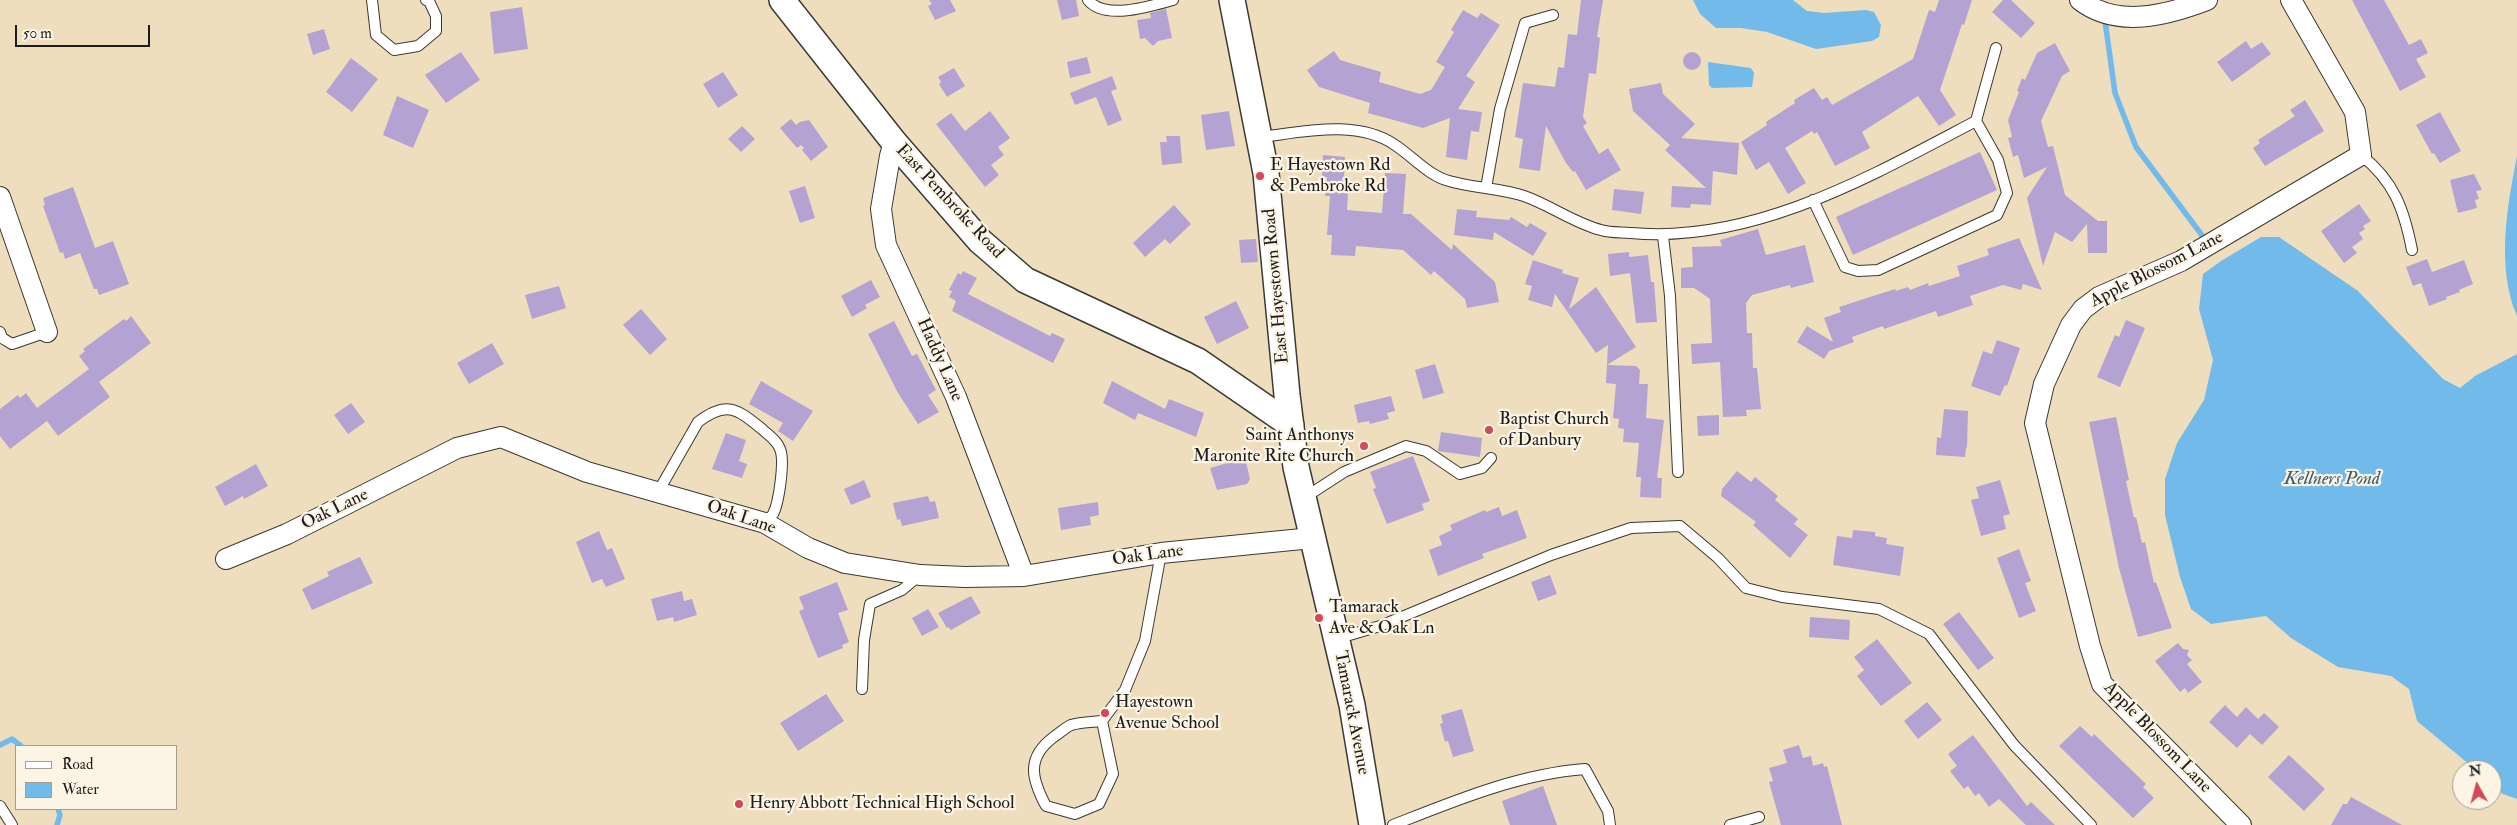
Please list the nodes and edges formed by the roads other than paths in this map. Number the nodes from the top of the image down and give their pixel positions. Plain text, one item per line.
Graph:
1 (372, 0) edge
2 (426, 0) edge
3 (782, 0) edge
4 (1088, 0) edge
5 (1173, 0) edge
6 (1232, 0) edge
7 (2080, 0) edge
8 (2207, 0) edge
9 (2291, 0) edge
10 (1553, 16) dead end
11 (1996, 48) dead end
12 (1976, 121) junction
13 (1261, 137) junction
14 (894, 142) junction
15 (2361, 155) junction
16 (1486, 188) junction
17 (0, 197) edge
18 (1813, 200) junction
19 (1663, 236) junction
20 (2412, 250) dead end
21 (0, 332) edge
22 (47, 332) joint
23 (1290, 425) junction
24 (1491, 458) dead end
25 (1678, 472) dead end
26 (658, 492) junction
27 (1303, 499) junction
28 (765, 523) junction
29 (1312, 538) junction
30 (1161, 553) junction
31 (226, 558) dead end
32 (920, 575) junction
33 (1024, 576) junction
34 (1336, 639) junction
35 (862, 689) dead end
36 (1102, 721) junction
37 (0, 806) edge
38 (1759, 817) dead end
39 (1413, 822) edge
40 (12, 825) edge
41 (1372, 825) edge
42 (1393, 825) edge
43 (1610, 825) edge
44 (1730, 825) edge
45 (2091, 825) edge
46 (2241, 825) edge

1 - 2 lane
3 - 14 street, East Pembroke Road
4 - 5 lane
6 - 13 street, East Hayestown Road
7 - 8 street
9 - 15 street
10 - 16 lane
11 - 12 lane
12 - 18 lane
12 - 18 lane
13 - 16 lane
13 - 23 street, East Hayestown Road
14 - 23 street, East Pembroke Road
14 - 33 street, Haddy Lane
15 - 20 lane
15 - 46 street, Apple Blossom Lane
16 - 19 lane
17 - 22 street
18 - 19 lane
19 - 25 lane
21 - 22 lane
23 - 27 street, Tamarack Avenue
24 - 27 lane
26 - 28 street, Oak Lane
26 - 28 lane
26 - 31 street, Oak Lane
27 - 29 street, Tamarack Avenue
28 - 32 street, Oak Lane
29 - 30 street, Oak Lane
29 - 34 street, Tamarack Avenue
30 - 33 street, Oak Lane
30 - 36 lane
32 - 33 street, Oak Lane
32 - 35 lane
34 - 41 street, Tamarack Avenue
34 - 45 lane
36 - 36 lane
37 - 40 lane
38 - 44 lane
39 - 42 lane
39 - 43 lane

